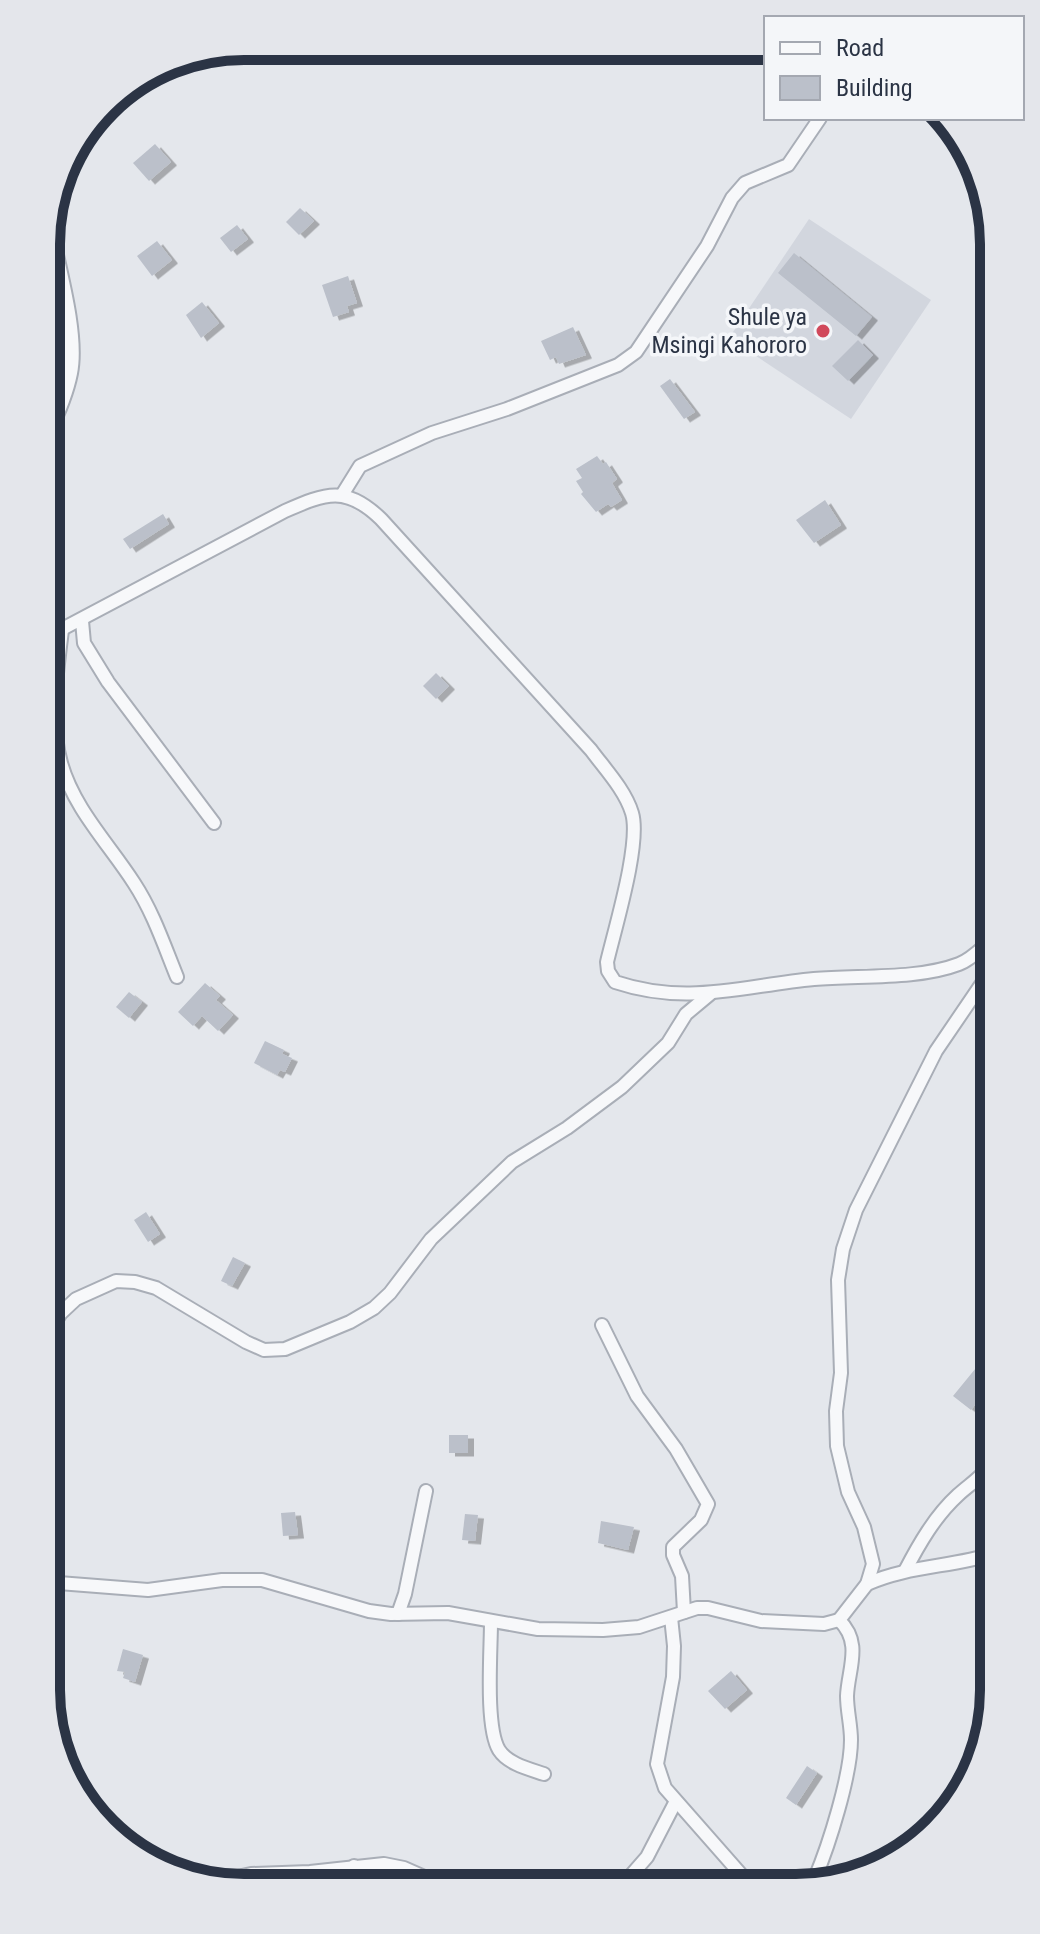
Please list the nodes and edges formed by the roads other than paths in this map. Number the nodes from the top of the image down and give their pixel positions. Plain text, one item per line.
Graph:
1 (819, 120) edge
2 (60, 280) edge
3 (60, 398) edge
4 (342, 495) junction
5 (82, 621) junction
6 (62, 630) joint
7 (60, 648) edge
8 (60, 757) edge
9 (214, 823) dead end
10 (980, 949) edge
11 (177, 977) dead end
12 (980, 986) edge
13 (710, 994) junction
14 (60, 1315) edge
15 (602, 1325) dead end
16 (980, 1477) edge
17 (426, 1491) dead end
18 (980, 1558) edge
19 (905, 1571) junction
20 (60, 1583) edge
21 (867, 1584) junction
22 (684, 1612) junction
23 (398, 1614) junction
24 (671, 1617) junction
25 (839, 1620) junction
26 (491, 1622) junction
27 (544, 1774) dead end
28 (676, 1801) junction
29 (354, 1866) junction
30 (817, 1872) edge
31 (251, 1874) edge
32 (350, 1874) edge
33 (418, 1874) edge
34 (632, 1874) edge
35 (741, 1874) edge

1 - 4 street
2 - 3 street
4 - 5 street
4 - 13 street
5 - 6 street
5 - 9 street
6 - 7 street
8 - 11 street
10 - 13 street
12 - 21 street
13 - 14 street
15 - 22 street
16 - 19 street
17 - 23 street
18 - 19 street
19 - 21 street
20 - 23 street
21 - 25 street
22 - 24 street
22 - 25 street
23 - 26 street
24 - 26 street
24 - 28 street
25 - 30 street
26 - 27 street
28 - 34 street
28 - 35 street
29 - 31 street
29 - 32 street
29 - 33 street

